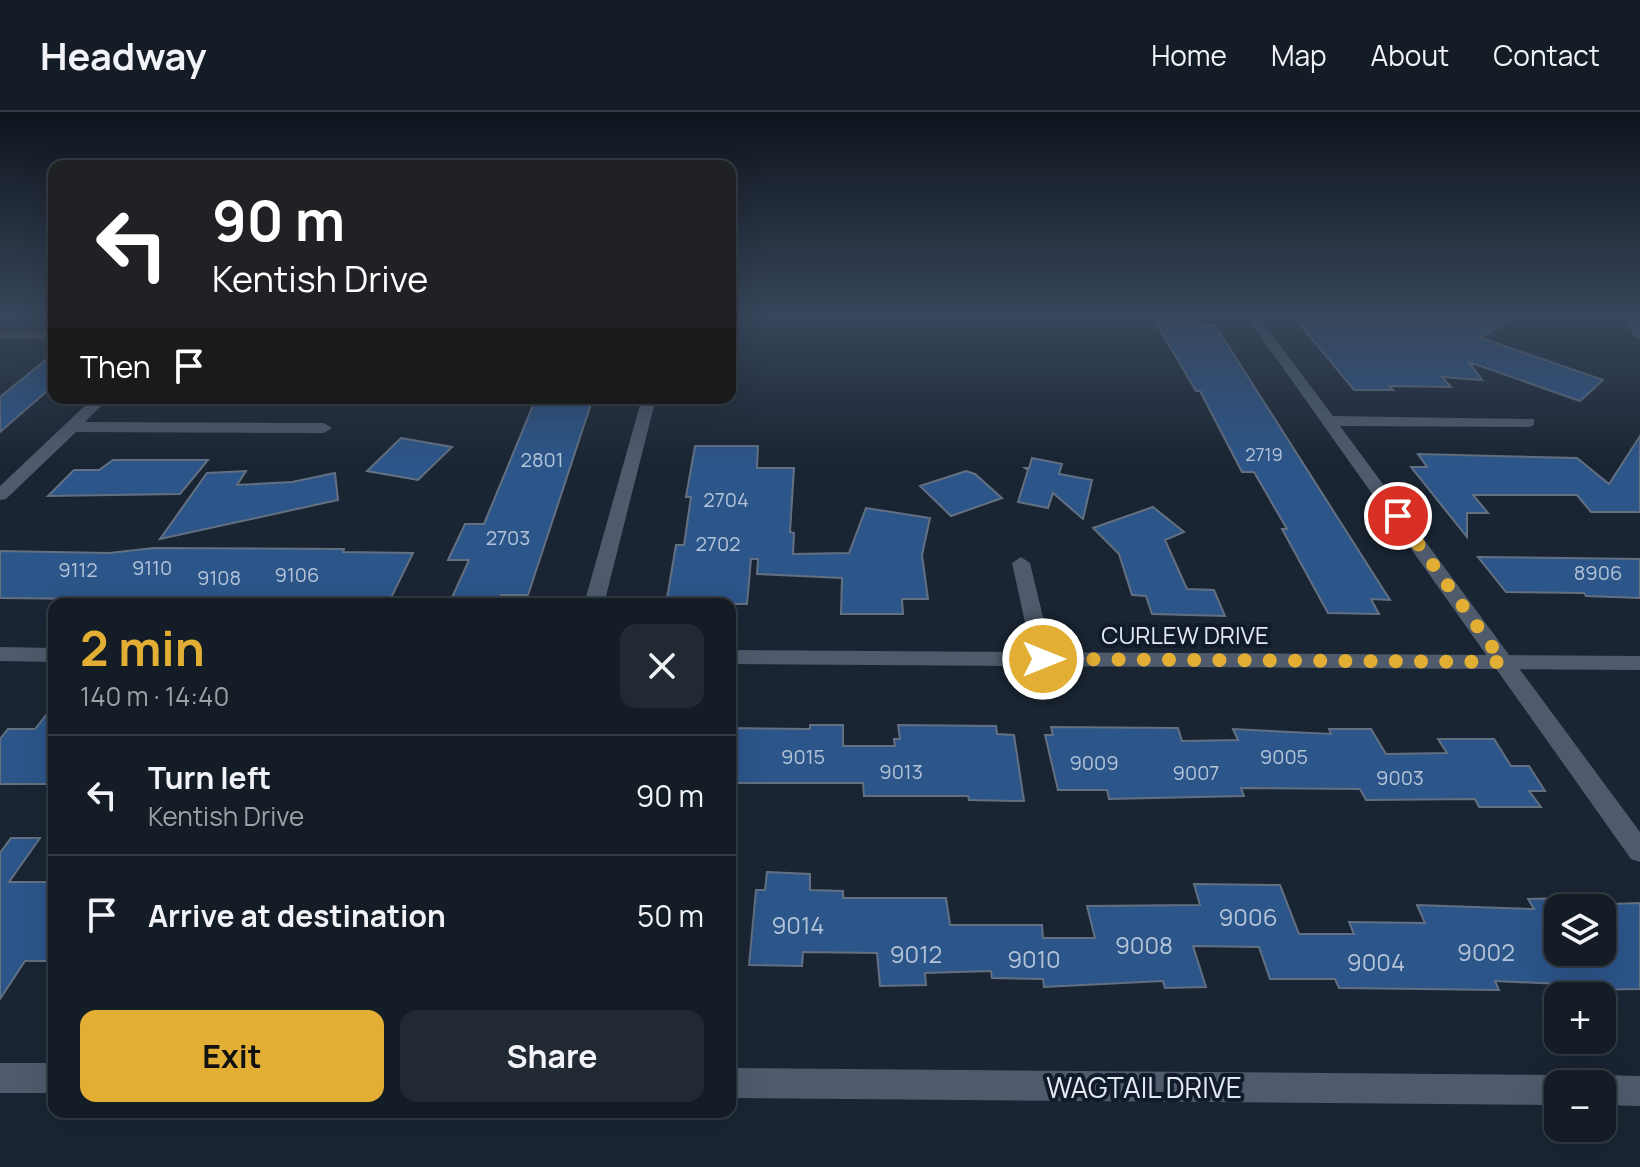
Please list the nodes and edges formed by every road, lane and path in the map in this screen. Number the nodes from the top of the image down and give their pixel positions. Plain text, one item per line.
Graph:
1 (1289, 365) edge
2 (96, 404) edge
3 (647, 404) edge
4 (1330, 421) junction
5 (1529, 422) dead end
6 (72, 427) junction
7 (324, 428) dead end
8 (0, 495) edge
9 (1021, 563) dead end
10 (596, 598) edge
11 (0, 654) edge
12 (48, 655) edge
13 (736, 657) edge
14 (1043, 659) junction
15 (1503, 662) junction
16 (1640, 663) edge
17 (1640, 851) edge
18 (0, 1078) edge
19 (48, 1078) edge
20 (736, 1083) edge
21 (1544, 1090) edge
22 (1616, 1090) edge
23 (1640, 1091) edge

1 - 4 street
2 - 6 street
3 - 10 street
4 - 5 street
4 - 15 street
6 - 7 street
6 - 8 street
9 - 14 street
11 - 12 street
13 - 14 street, CURLEW DRIVE
14 - 15 street, CURLEW DRIVE
15 - 16 street, CURLEW DRIVE
15 - 17 street
18 - 19 street
20 - 21 street, WAGTAIL DRIVE
22 - 23 street

